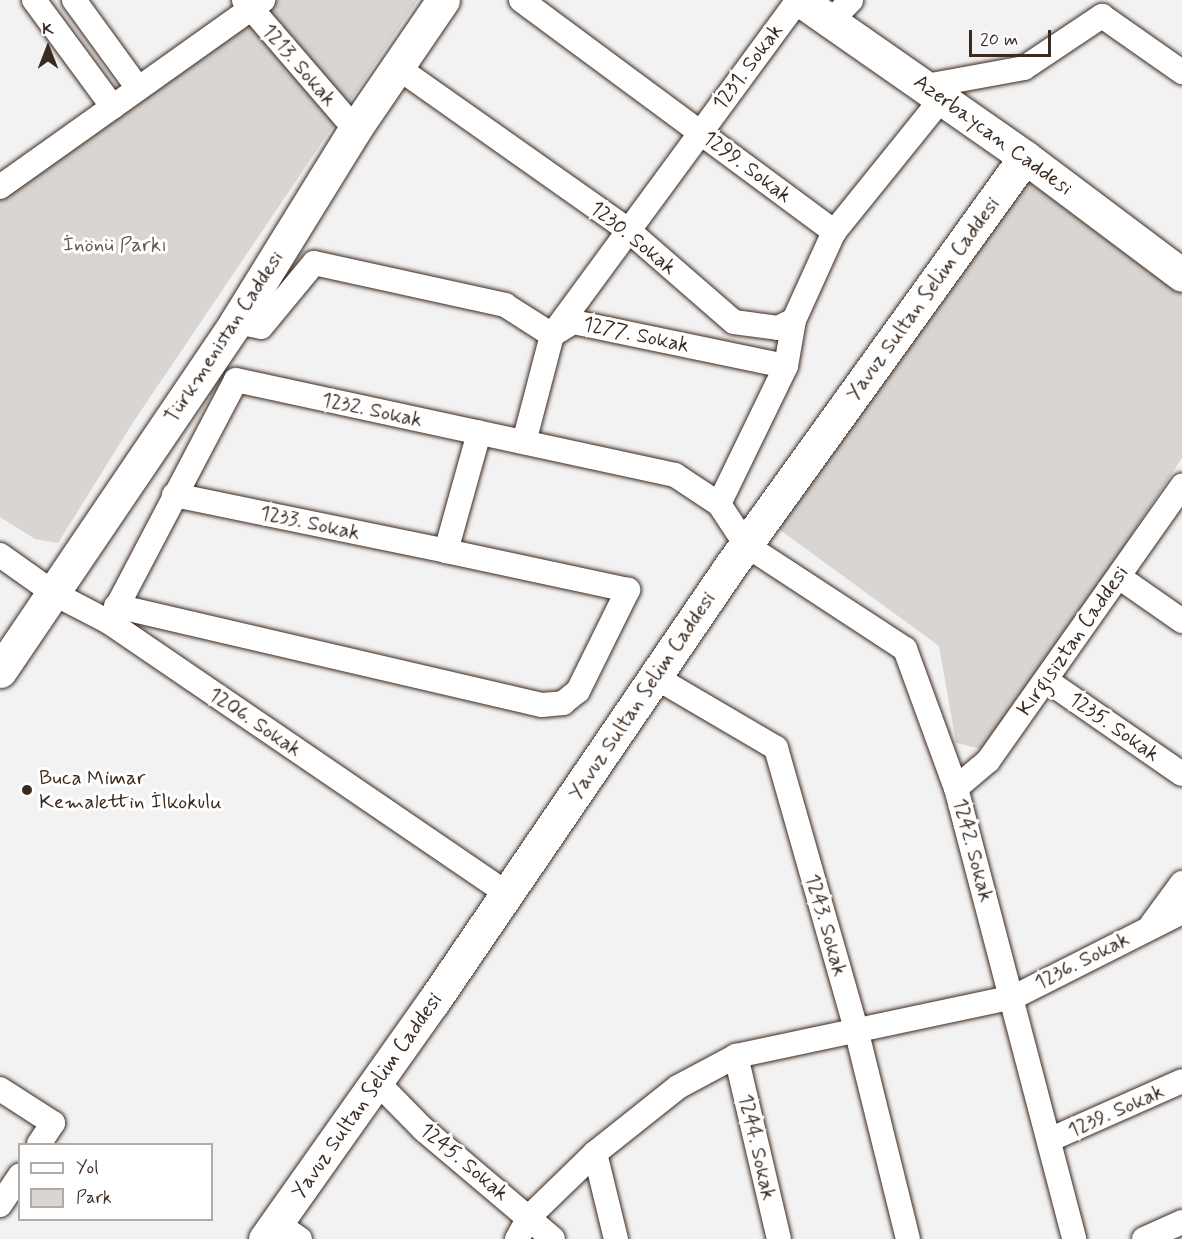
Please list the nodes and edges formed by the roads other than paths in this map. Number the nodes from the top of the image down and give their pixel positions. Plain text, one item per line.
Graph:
1 (34, 0) edge
2 (74, 0) edge
3 (443, 0) edge
4 (520, 0) edge
5 (799, 0) edge
6 (253, 3) edge
7 (1105, 8) edge
8 (841, 10) edge
9 (397, 67) junction
10 (1182, 72) edge
11 (138, 88) junction
12 (934, 92) junction
13 (113, 107) junction
14 (355, 129) junction
15 (700, 132) junction
16 (1025, 157) junction
17 (0, 187) edge
18 (628, 230) junction
19 (834, 232) junction
20 (1182, 275) edge
21 (794, 320) junction
22 (236, 322) junction
23 (552, 335) junction
24 (786, 366) junction
25 (479, 433) junction
26 (524, 442) junction
27 (1182, 486) edge
28 (174, 495) junction
29 (719, 504) junction
30 (746, 545) junction
31 (446, 551) junction
32 (0, 555) edge
33 (1119, 577) junction
34 (56, 594) junction
35 (112, 614) junction
36 (1182, 621) edge
37 (0, 671) edge
38 (655, 677) junction
39 (1046, 680) junction
40 (1182, 774) edge
41 (956, 788) junction
42 (1182, 883) edge
43 (507, 894) junction
44 (1182, 912) edge
45 (1151, 926) junction
46 (1014, 997) junction
47 (856, 1029) junction
48 (736, 1056) junction
49 (1182, 1081) edge
50 (377, 1082) junction
51 (0, 1089) edge
52 (1049, 1140) junction
53 (40, 1143) edge
54 (595, 1153) junction
55 (18, 1178) edge
56 (0, 1205) edge
57 (529, 1217) junction
58 (1182, 1222) edge
59 (281, 1234) edge
60 (517, 1239) edge
61 (553, 1239) edge
62 (616, 1239) edge
63 (779, 1239) edge
64 (908, 1239) edge
65 (1074, 1239) edge
66 (1144, 1239) edge

1 - 13 street
2 - 11 street
3 - 9 main road, Türkmenistan Caddesi
4 - 15 street, 1299. Sokak
5 - 8 main road, Azerbaycan Caddesi
5 - 15 street, 1231. Sokak
6 - 11 street
6 - 14 street, 1213. Sokak
7 - 10 street
7 - 12 street
8 - 12 main road, Azerbaycan Caddesi
9 - 14 main road, Türkmenistan Caddesi
9 - 18 street, 1230. Sokak
11 - 13 street
12 - 16 main road, Azerbaycan Caddesi
12 - 19 street
13 - 17 street
14 - 22 main road, Türkmenistan Caddesi
15 - 18 street, 1231. Sokak
15 - 19 street, 1299. Sokak
16 - 20 main road, Azerbaycan Caddesi
16 - 30 main road, Yavuz Sultan Selim Caddesi
18 - 21 street, 1230. Sokak
18 - 23 street, 1231. Sokak
19 - 21 street
21 - 24 street
22 - 23 street, 1277. Sokak
22 - 34 main road, Türkmenistan Caddesi
23 - 24 street, 1277. Sokak
23 - 26 street, 1231. Sokak
24 - 29 street
25 - 26 street, 1232. Sokak
25 - 28 street, 1232. Sokak
25 - 31 street
26 - 29 street, 1232. Sokak
27 - 33 street, Kırgısiztan Caddesi
28 - 31 street, 1233. Sokak
28 - 35 street, 1232. Sokak
29 - 30 street, 1232. Sokak
30 - 38 main road, Yavuz Sultan Selim Caddesi
30 - 41 street, 1242. Sokak
31 - 35 street, 1233. Sokak
32 - 34 street, 1206. Sokak
33 - 36 street
33 - 39 street, Kırgısiztan Caddesi
34 - 35 street, 1206. Sokak
34 - 37 main road, Türkmenistan Caddesi
35 - 43 street, 1206. Sokak
38 - 43 main road, Yavuz Sultan Selim Caddesi
38 - 47 street, 1243. Sokak
39 - 40 street, 1235. Sokak
39 - 41 street, Kırgısiztan Caddesi
41 - 46 street, 1242. Sokak
42 - 45 street, 1236. Sokak
43 - 50 main road, Yavuz Sultan Selim Caddesi
44 - 45 street, 1236. Sokak
45 - 46 street, 1236. Sokak
46 - 47 street, 1236. Sokak
46 - 52 street, 1242. Sokak
47 - 48 street, 1236. Sokak
47 - 64 street, 1243. Sokak
48 - 54 street, 1236. Sokak
48 - 63 street, 1244. Sokak
49 - 52 street, 1239. Sokak
50 - 57 street, 1245. Sokak
50 - 59 main road, Yavuz Sultan Selim Caddesi
51 - 53 street
52 - 65 street, 1242. Sokak
54 - 57 street, 1236. Sokak
54 - 62 street
55 - 56 street
57 - 60 street, 1236. Sokak
57 - 61 street, 1245. Sokak
58 - 66 street

